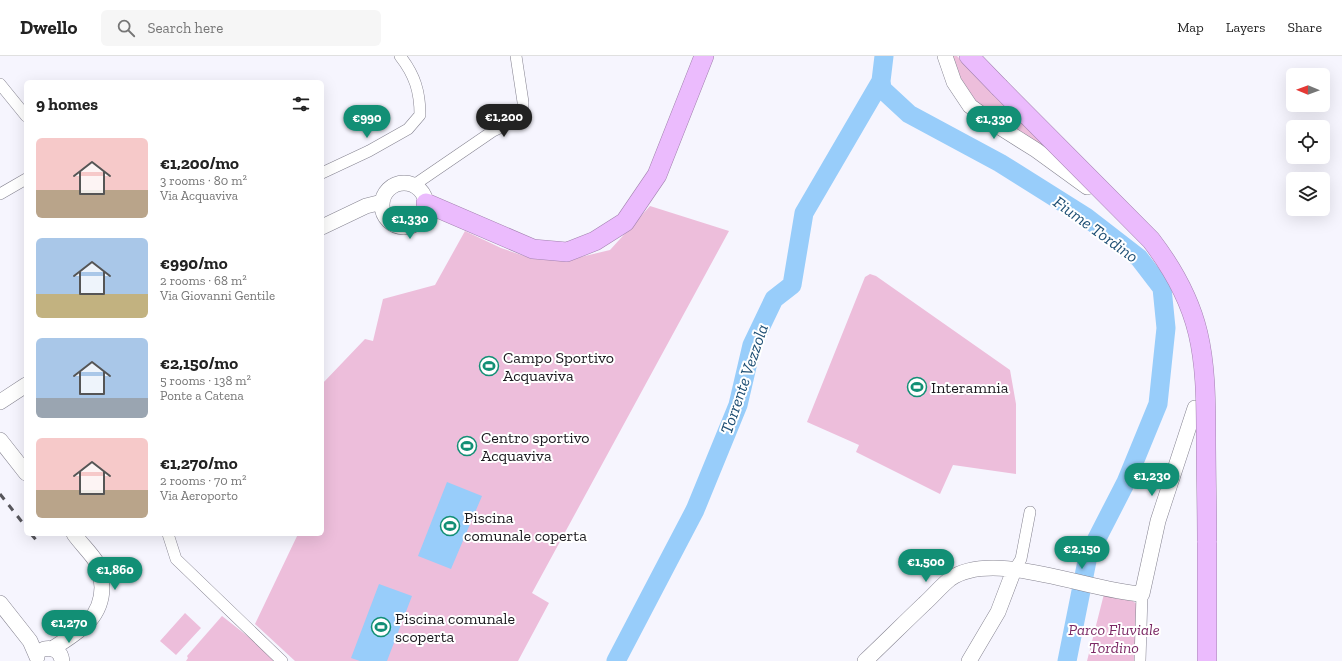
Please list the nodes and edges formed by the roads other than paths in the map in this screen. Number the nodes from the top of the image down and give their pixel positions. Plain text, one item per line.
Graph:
1 (401, 56) edge
2 (516, 56) edge
3 (704, 56) edge
4 (945, 56) edge
5 (969, 56) edge
6 (0, 84) edge
7 (24, 114) edge
8 (324, 172) edge
9 (24, 180) edge
10 (414, 185) junction
11 (1087, 187) dead end
12 (0, 194) edge
13 (382, 202) junction
14 (426, 203) junction
15 (324, 226) edge
16 (24, 386) edge
17 (0, 402) edge
18 (1195, 408) dead end
19 (0, 440) edge
20 (24, 470) edge
21 (1030, 512) dead end
22 (76, 536) edge
23 (169, 536) edge
24 (1014, 570) junction
25 (1142, 594) junction
26 (0, 603) edge
27 (66, 640) junction
28 (43, 654) edge
29 (62, 660) edge
30 (282, 661) edge
31 (865, 661) edge
32 (969, 661) edge
33 (1140, 661) edge
34 (1207, 661) edge

1 - 8 street
2 - 10 street
3 - 14 highway
4 - 11 main road
5 - 34 highway, bridge
6 - 7 street
9 - 12 street
10 - 13 main road
10 - 14 main road
13 - 14 main road
13 - 15 main road
16 - 17 main road
18 - 25 main road
19 - 20 main road
21 - 24 street
22 - 27 main road
23 - 30 street
24 - 25 main road
24 - 31 main road
24 - 32 main road
25 - 33 street
26 - 28 main road
27 - 28 main road
27 - 29 main road
28 - 29 main road

